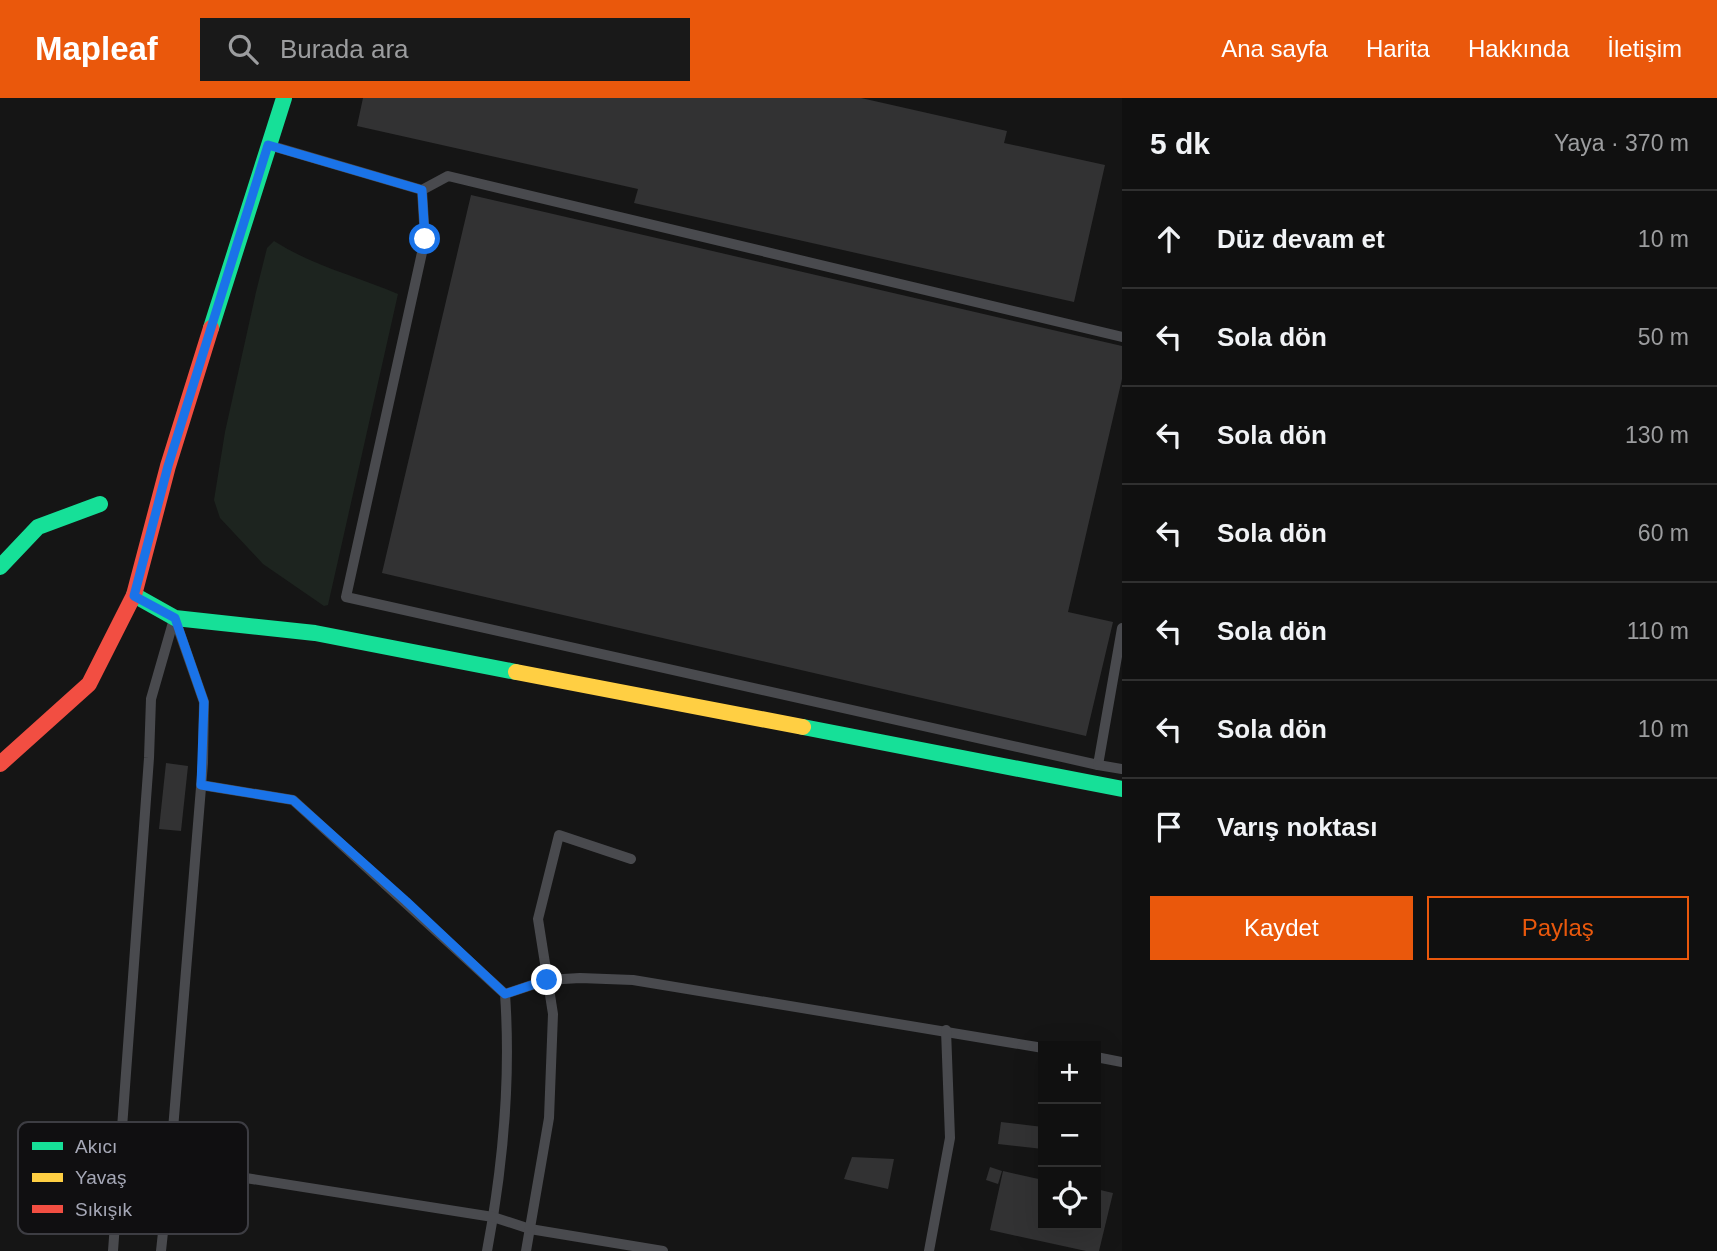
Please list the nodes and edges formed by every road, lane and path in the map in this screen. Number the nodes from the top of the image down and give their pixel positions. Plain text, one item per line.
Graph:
1 (284, 98) edge
2 (268, 145) junction
3 (422, 190) junction
4 (1122, 337) edge
5 (100, 504) dead end
6 (0, 567) edge
7 (134, 596) junction
8 (175, 618) junction
9 (1122, 628) edge
10 (0, 764) edge
11 (1098, 765) junction
12 (1122, 769) edge
13 (201, 785) junction
14 (1122, 789) edge
15 (631, 859) dead end
16 (547, 980) junction
17 (505, 994) junction
18 (946, 1030) junction
19 (1038, 1047) edge
20 (1101, 1058) edge
21 (1122, 1062) edge
22 (122, 1122) edge
23 (174, 1122) edge
24 (248, 1178) edge
25 (493, 1217) junction
26 (530, 1229) junction
27 (486, 1251) edge
28 (526, 1251) edge
29 (663, 1251) edge
30 (929, 1251) edge

1 - 2 street
2 - 3 lane
2 - 7 street
3 - 4 lane
3 - 11 lane
5 - 6 street
7 - 8 street
7 - 10 street
8 - 13 lane
8 - 14 street
8 - 22 lane
9 - 11 lane
11 - 12 lane
13 - 17 lane
13 - 23 lane
15 - 16 lane
16 - 17 lane
16 - 18 lane
16 - 26 lane
17 - 25 lane
18 - 19 lane
18 - 30 lane
20 - 21 lane
24 - 25 lane
25 - 26 lane
25 - 27 lane
26 - 28 lane
26 - 29 lane

